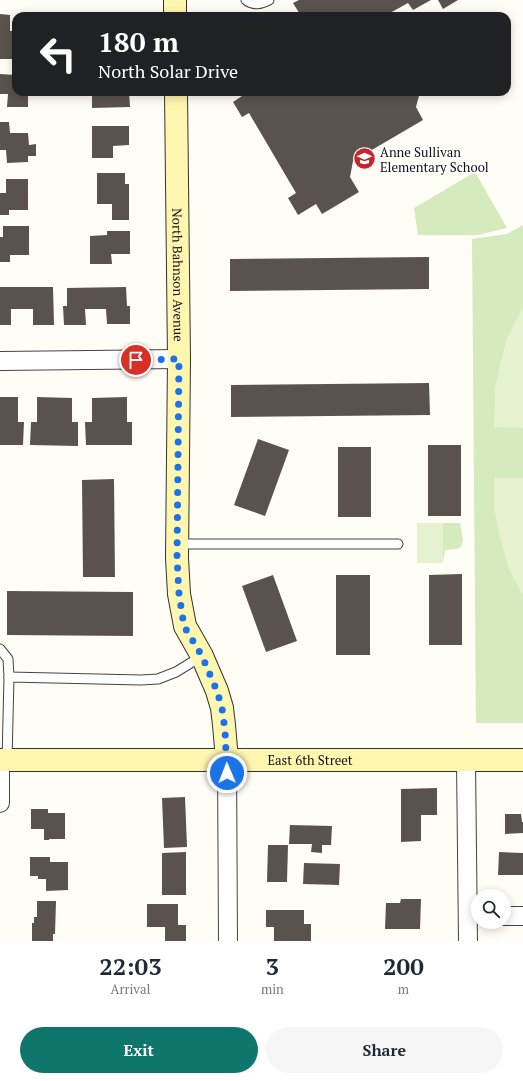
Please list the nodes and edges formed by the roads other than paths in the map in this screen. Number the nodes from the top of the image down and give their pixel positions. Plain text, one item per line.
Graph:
1 (175, 0) edge
2 (246, 0) edge
3 (270, 0) edge
4 (175, 12) edge
5 (176, 96) edge
6 (179, 359) junction
7 (0, 361) edge
8 (177, 544) junction
9 (398, 544) dead end
10 (0, 649) edge
11 (202, 656) junction
12 (9, 678) junction
13 (2, 760) edge
14 (227, 760) junction
15 (466, 760) junction
16 (523, 760) edge
17 (0, 803) edge
18 (472, 889) edge
19 (511, 916) edge
20 (523, 916) edge
21 (471, 926) edge
22 (228, 941) edge
23 (468, 941) edge

1 - 4 street
2 - 3 lane
5 - 6 street, North Bahnson Avenue
6 - 7 street
6 - 8 street, North Bahnson Avenue
8 - 9 lane
8 - 11 street, North Bahnson Avenue
10 - 12 lane
11 - 12 lane
11 - 14 street, North Bahnson Avenue
12 - 13 lane
13 - 14 street, East 6th Street
13 - 17 street
14 - 15 street, East 6th Street
14 - 22 street
15 - 16 street, East 6th Street
15 - 18 street
19 - 20 street
21 - 23 street

